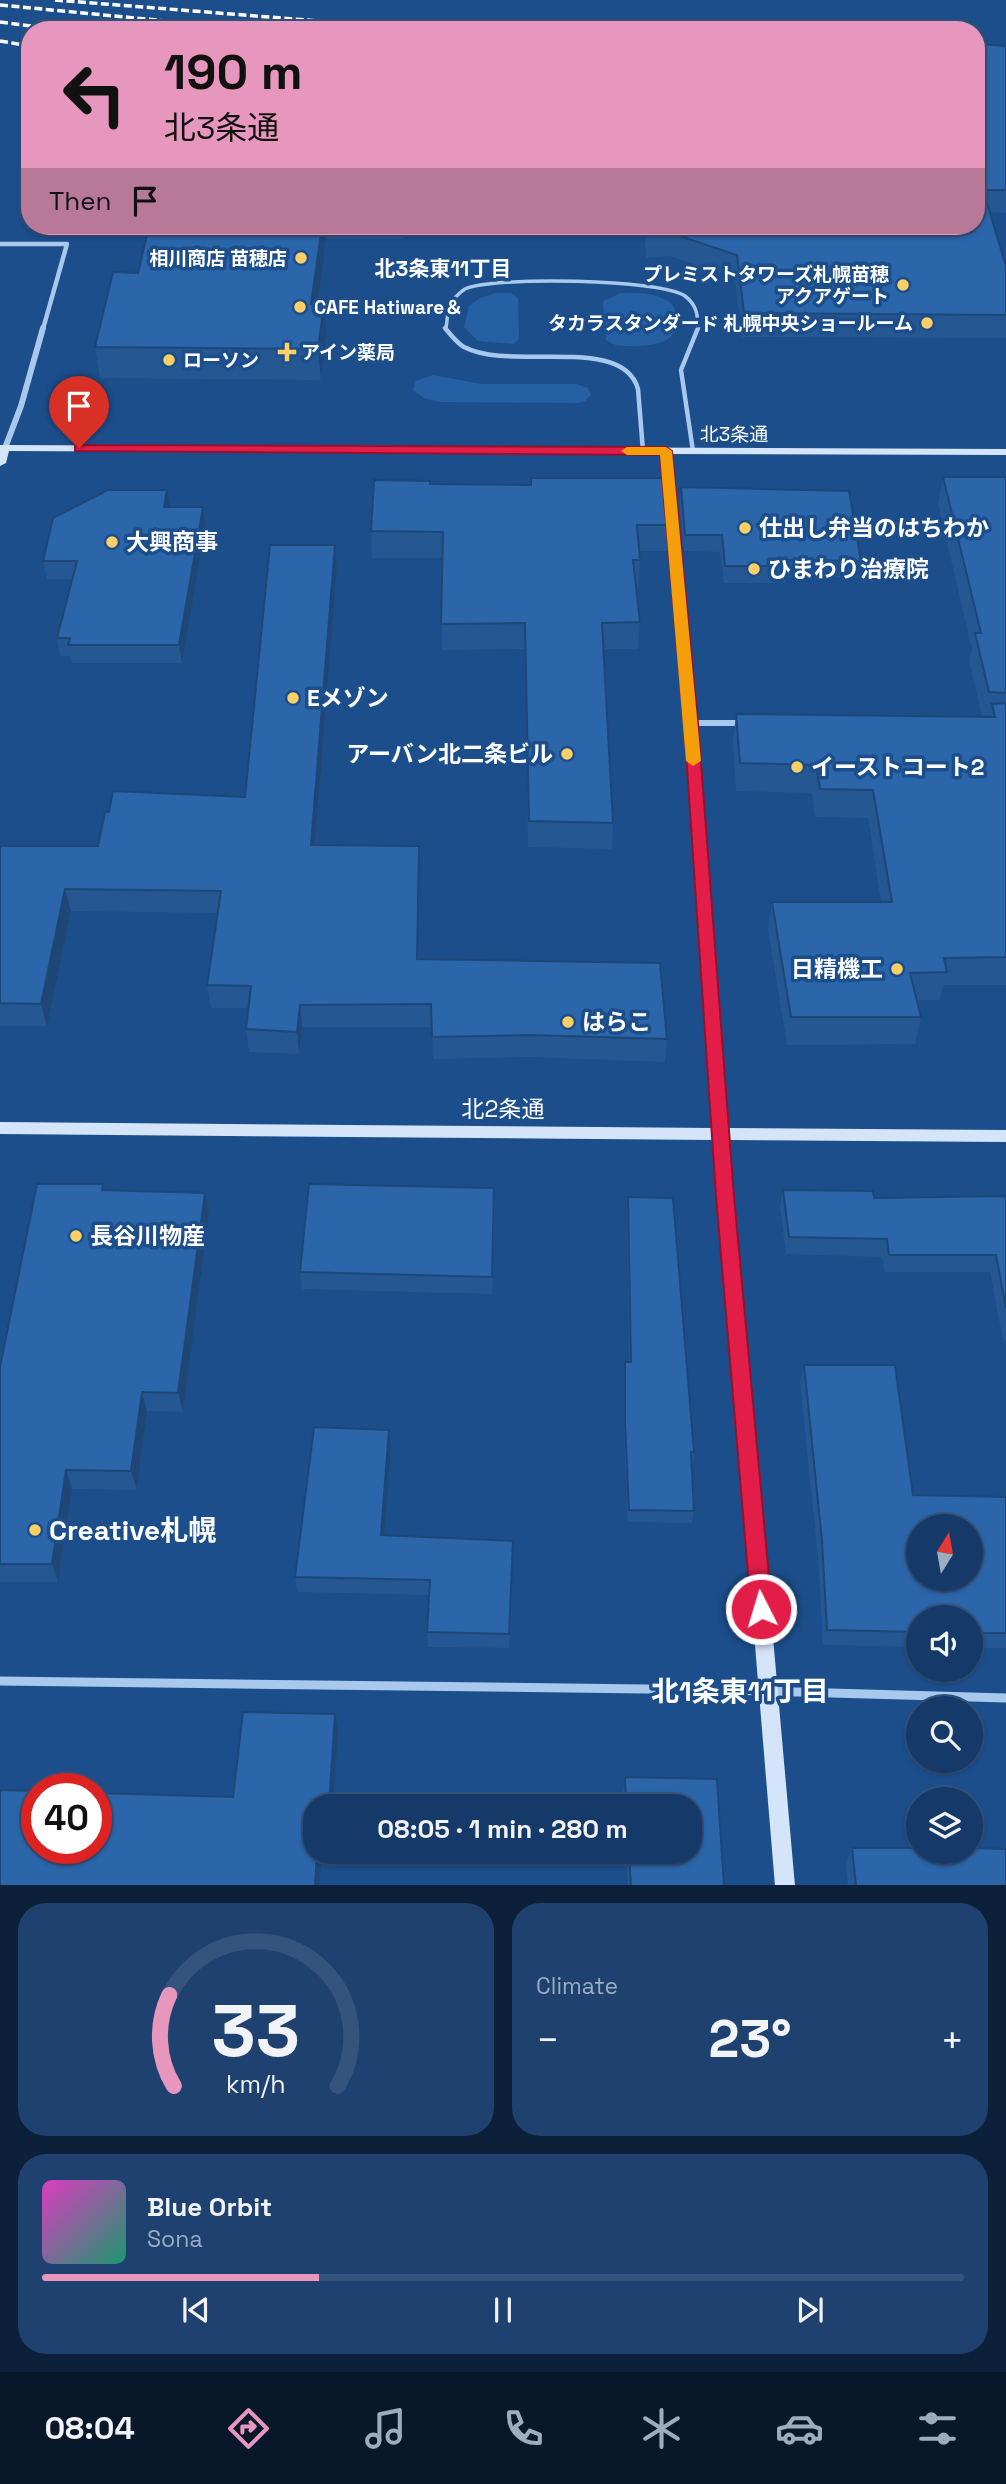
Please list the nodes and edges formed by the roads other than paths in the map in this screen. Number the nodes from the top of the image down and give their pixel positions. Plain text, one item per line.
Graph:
1 (0, 244) edge
2 (2, 448) edge
3 (643, 451) junction
4 (666, 451) junction
5 (693, 451) junction
6 (1006, 452) edge
7 (0, 463) edge
8 (691, 723) junction
9 (749, 723) edge
10 (0, 1128) edge
11 (721, 1133) junction
12 (1006, 1136) edge
13 (0, 1681) edge
14 (769, 1691) junction
15 (1006, 1698) edge
16 (785, 1885) edge

1 - 2 street
2 - 3 street, 北3条通
2 - 7 street
3 - 4 street, 北3条通
3 - 5 lane
4 - 5 street, 北3条通
4 - 8 street
5 - 6 street, 北3条通
8 - 9 street
8 - 11 street
10 - 11 street, 北2条通
11 - 12 street, 北2条通
11 - 14 street
13 - 14 street
14 - 15 street
14 - 16 street

